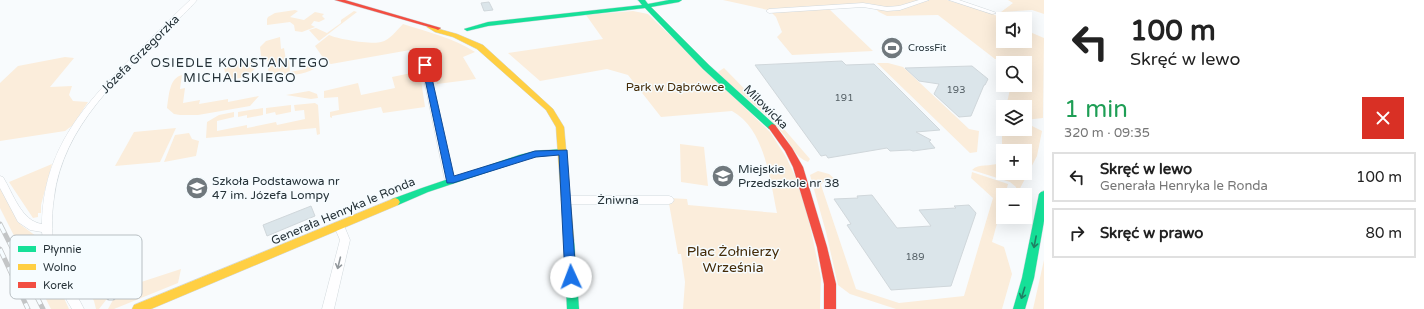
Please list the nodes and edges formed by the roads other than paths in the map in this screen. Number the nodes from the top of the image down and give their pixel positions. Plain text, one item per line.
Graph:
1 (194, 0) edge
2 (338, 0) edge
3 (679, 0) edge
4 (926, 0) edge
5 (952, 0) edge
6 (643, 3) edge
7 (769, 11) dead end
8 (994, 13) dead end
9 (462, 33) junction
10 (425, 65) dead end
11 (563, 152) junction
12 (0, 179) edge
13 (450, 181) junction
14 (1044, 194) edge
15 (566, 200) junction
16 (669, 200) dead end
17 (339, 226) junction
18 (47, 229) junction
19 (48, 235) edge
20 (73, 299) edge
21 (78, 309) edge
22 (138, 309) edge
23 (328, 309) edge
24 (573, 309) edge
25 (830, 309) edge
26 (1019, 309) edge

1 - 18 street, Józefa Grzegorzka
2 - 9 street
3 - 6 street
4 - 7 street
5 - 8 street
6 - 9 street
6 - 25 street, Milowicka
9 - 11 street
10 - 13 street
11 - 13 street, Generała Henryka le Ronda
11 - 15 street
12 - 18 street
13 - 17 street, Generała Henryka le Ronda
14 -> 26 street
15 - 16 street, Żniwna
15 - 24 street
17 - 22 street, Generała Henryka le Ronda
17 -> 23 street
18 - 19 street, Józefa Grzegorzka
20 - 21 street, Józefa Grzegorzka

